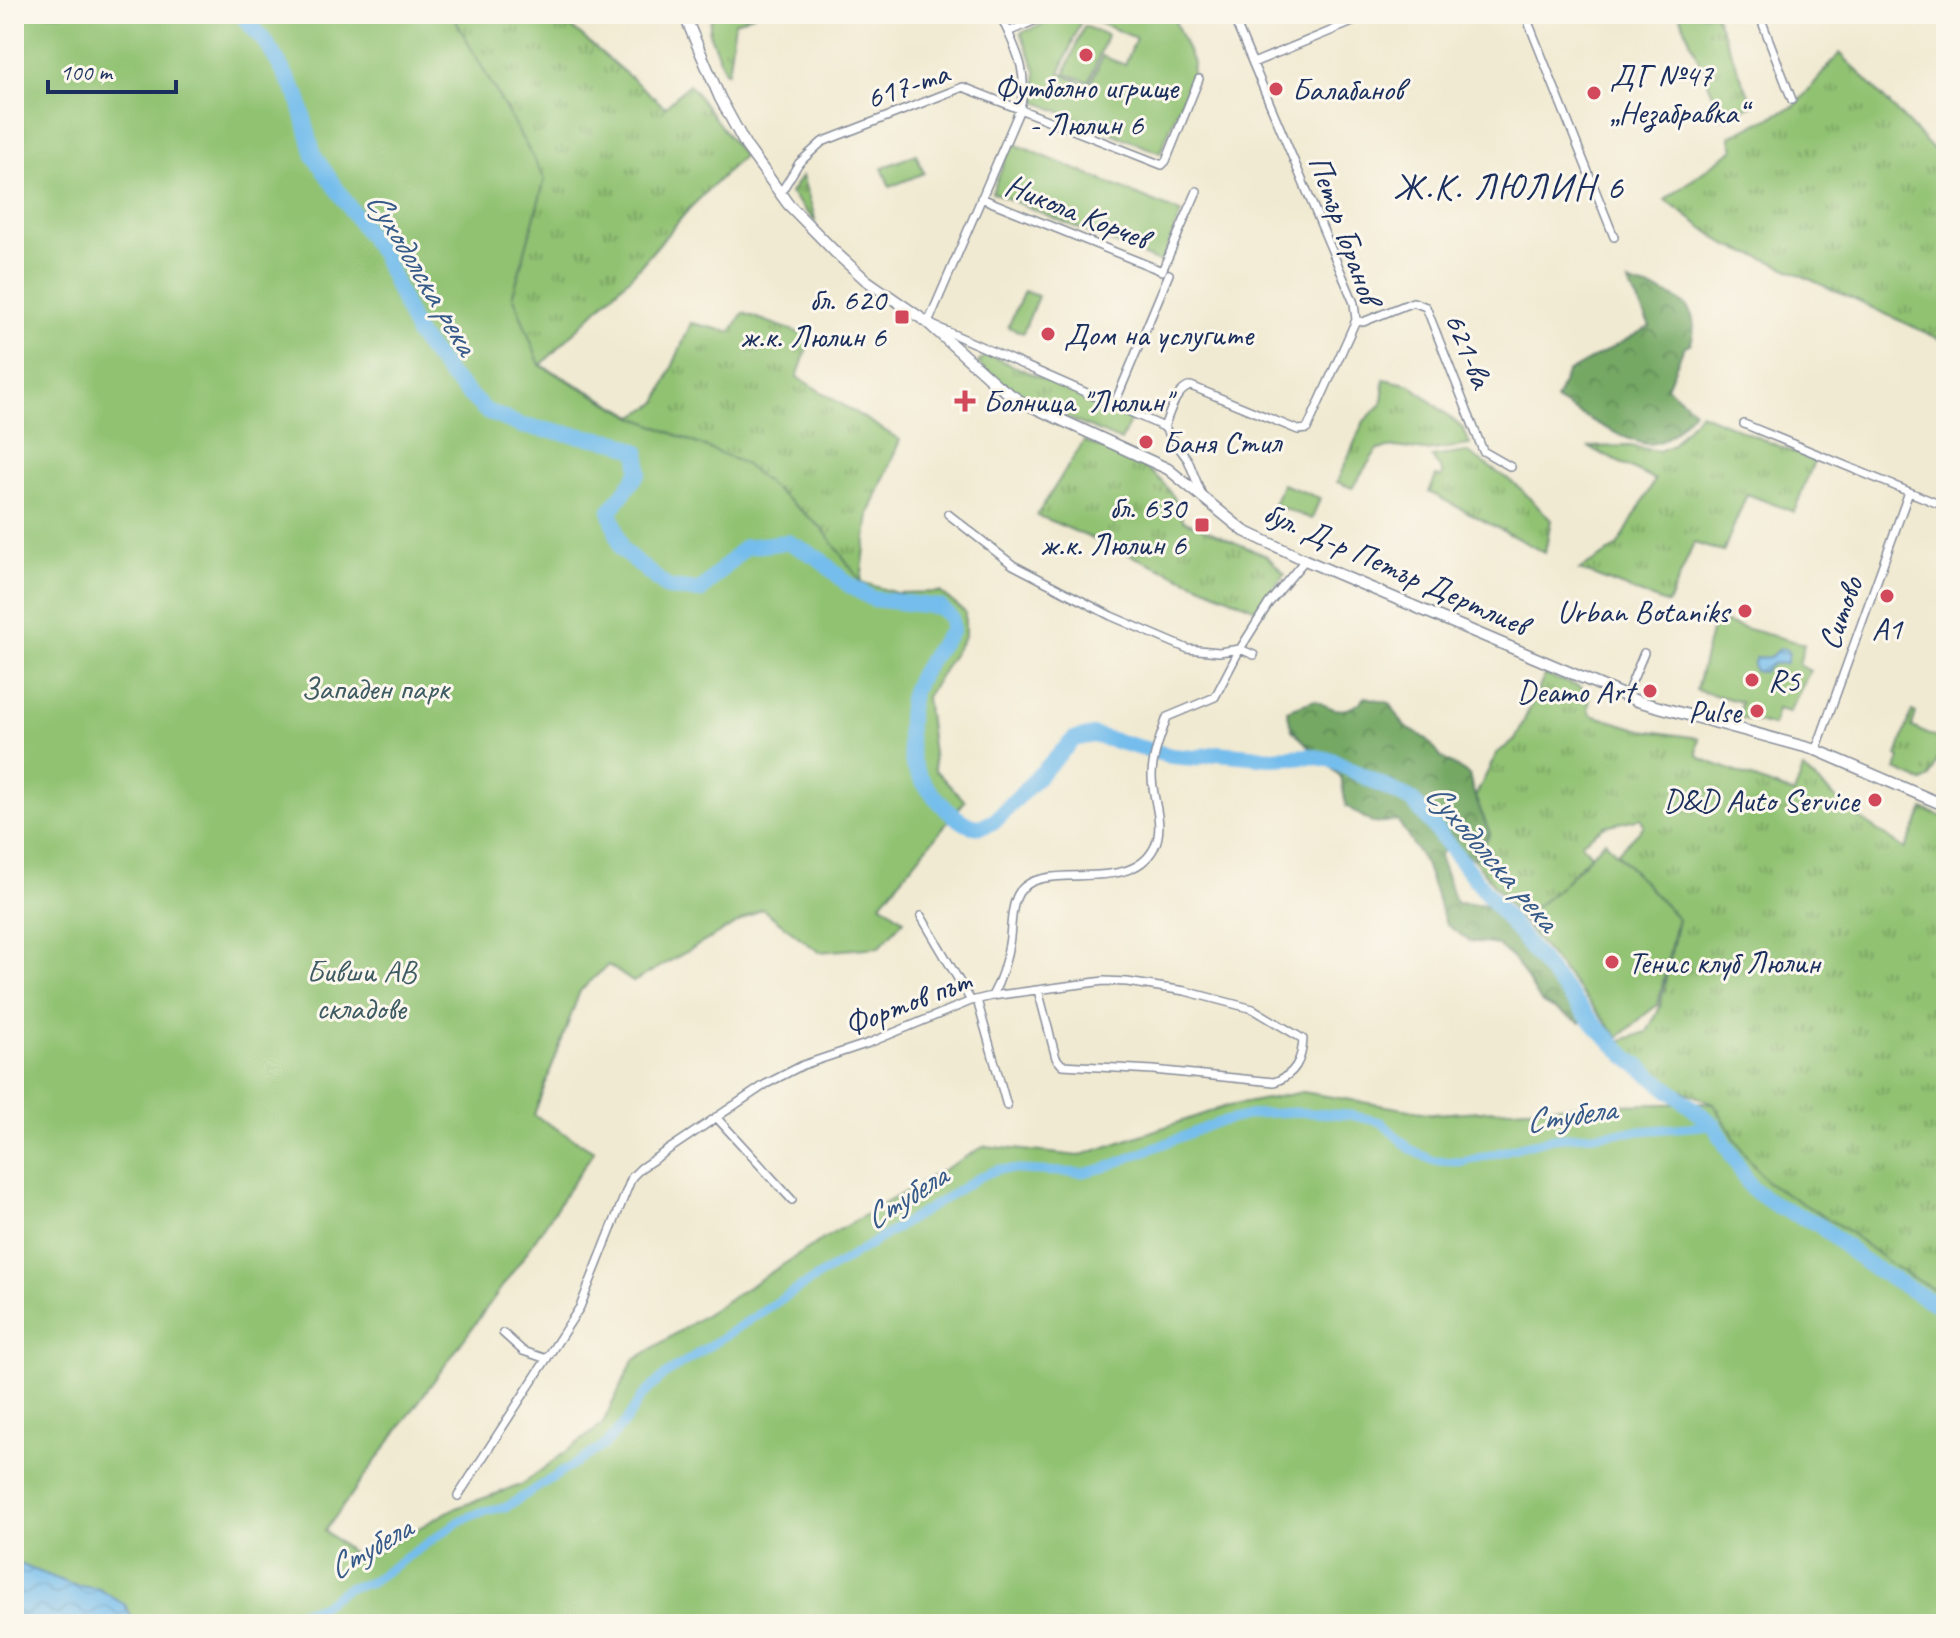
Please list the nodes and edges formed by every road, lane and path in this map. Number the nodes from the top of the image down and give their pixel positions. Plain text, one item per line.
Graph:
1 (1000, 14) edge
2 (1050, 14) edge
3 (1232, 14) edge
4 (1334, 14) edge
5 (1372, 14) edge
6 (1525, 14) edge
7 (1759, 14) edge
8 (686, 15) edge
9 (1339, 27) junction
10 (1008, 32) junction
11 (1253, 63) junction
12 (1199, 79) dead end
13 (1792, 100) dead end
14 (1020, 109) junction
15 (1197, 191) dead end
16 (780, 194) junction
17 (981, 198) junction
18 (1614, 237) dead end
19 (1169, 274) dead end
20 (1356, 320) junction
21 (928, 323) junction
22 (1114, 405) junction
23 (1744, 424) dead end
24 (1164, 427) junction
25 (1511, 467) dead end
26 (1909, 492) junction
27 (1203, 495) junction
28 (1946, 507) edge
29 (948, 514) dead end
30 (1305, 560) junction
31 (1240, 649) junction
32 (1644, 653) dead end
33 (1254, 655) dead end
34 (1626, 696) junction
35 (1816, 750) junction
36 (1946, 791) edge
37 (1943, 805) edge
38 (921, 916) dead end
39 (1038, 990) junction
40 (992, 996) junction
41 (974, 1001) junction
42 (1007, 1106) dead end
43 (716, 1117) junction
44 (792, 1200) dead end
45 (503, 1333) dead end
46 (547, 1359) junction
47 (458, 1496) dead end

1 - 10 street
2 - 10 street
3 - 11 street, Петър Горанов
4 - 9 street
5 - 9 street
6 - 18 street
7 - 13 street
8 - 16 main road, бул. Д-р Петър Дертлиев
9 - 11 street
10 - 14 street
11 - 20 street, Петър Горанов
12 - 14 street, 617-та
14 - 16 street, 617-та
14 - 17 street
15 - 17 street, Никола Корчев
16 - 21 main road, бул. Д-р Петър Дертлиев
17 - 21 street
19 - 22 street, Никола Корчев
20 - 24 street, Петър Горанов
20 - 25 street, 621-ва
21 - 22 street
21 - 27 main road, бул. Д-р Петър Дертлиев
22 - 24 street
23 - 26 street
24 - 27 street
26 - 28 street
26 - 35 street, Ситово
27 - 30 main road, бул. Д-р Петър Дертлиев
29 - 31 street
30 - 31 street, Фортов път
30 - 34 main road, бул. Д-р Петър Дертлиев
31 - 33 street
31 - 40 street, Фортов път
32 - 34 street
34 - 35 main road, бул. Д-р Петър Дертлиев
35 - 37 main road, бул. Д-р Петър Дертлиев
36 - 37 main road
38 - 41 street
39 - 39 street
39 - 40 street
40 - 41 street, Фортов път
41 - 42 street
41 - 43 street, Фортов път
43 - 44 street
43 - 46 street, Фортов път
45 - 46 street
46 - 47 street, Фортов път

